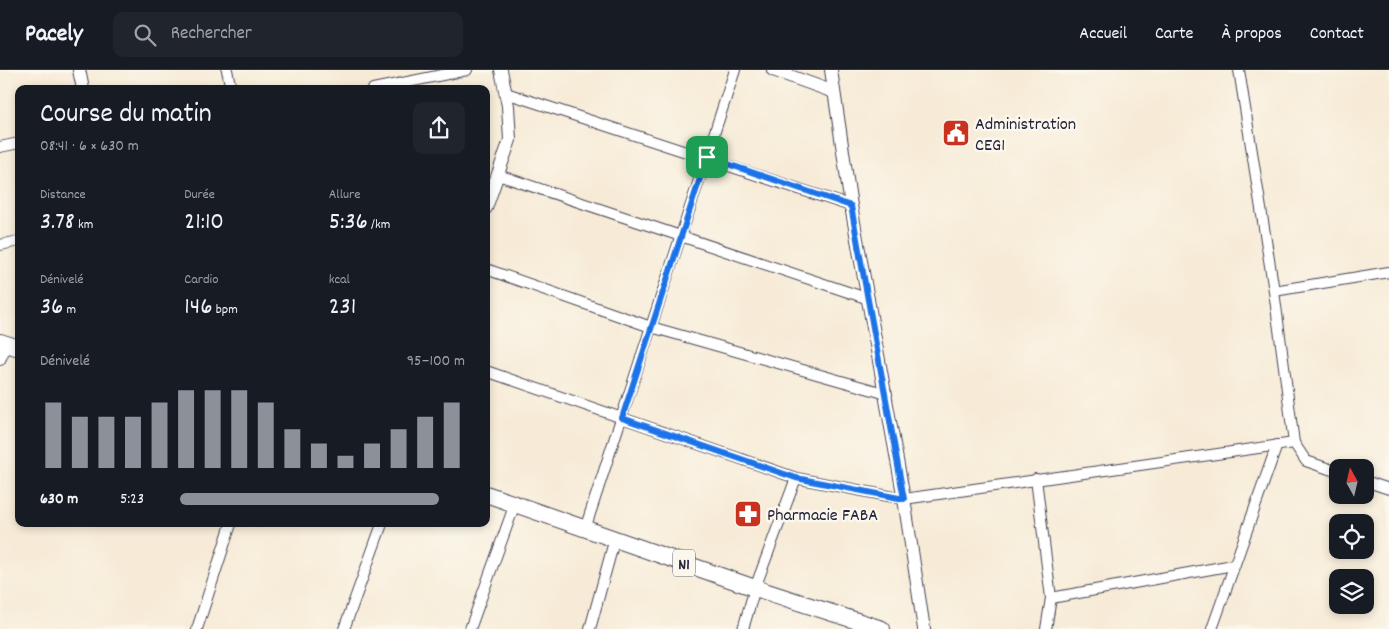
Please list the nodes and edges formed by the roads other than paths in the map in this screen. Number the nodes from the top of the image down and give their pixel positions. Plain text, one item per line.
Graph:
1 (79, 70) edge
2 (227, 70) edge
3 (467, 70) edge
4 (501, 70) edge
5 (735, 70) edge
6 (773, 70) edge
7 (831, 70) edge
8 (1239, 70) edge
9 (82, 85) edge
10 (230, 85) edge
11 (393, 85) edge
12 (834, 92) junction
13 (506, 93) junction
14 (15, 144) edge
15 (0, 148) edge
16 (707, 157) junction
17 (498, 175) junction
18 (490, 197) edge
19 (851, 206) junction
20 (681, 236) junction
21 (15, 242) edge
22 (0, 245) edge
23 (490, 270) edge
24 (1389, 272) edge
25 (1274, 291) junction
26 (869, 299) junction
27 (651, 327) junction
28 (9, 341) edge
29 (0, 360) edge
30 (490, 372) edge
31 (886, 394) junction
32 (622, 418) junction
33 (1294, 443) junction
34 (1276, 445) junction
35 (1329, 469) edge
36 (796, 478) junction
37 (1036, 479) junction
38 (1374, 484) edge
39 (1389, 489) edge
40 (490, 495) edge
41 (904, 499) junction
42 (490, 504) edge
43 (512, 512) junction
44 (230, 527) edge
45 (381, 527) edge
46 (585, 529) junction
47 (614, 541) junction
48 (1233, 565) junction
49 (754, 592) junction
50 (1051, 598) junction
51 (198, 629) edge
52 (344, 629) edge
53 (470, 629) edge
54 (590, 629) edge
55 (743, 629) edge
56 (856, 629) edge
57 (882, 629) edge
58 (924, 629) edge
59 (1046, 629) edge
60 (1212, 629) edge

1 - 9 street
2 - 10 street
3 - 11 street
4 - 13 street
5 - 16 street
6 - 12 street
7 - 12 street
8 - 25 street
12 - 19 street
13 - 16 street
13 - 17 street
14 - 15 street
16 - 19 street
16 - 20 street
17 - 18 street
17 - 20 street
19 - 26 street
20 - 26 street
20 - 27 street
21 - 22 street
23 - 27 street
24 - 25 street
25 - 33 street
26 - 31 street
27 - 31 street
27 - 32 street
28 - 29 street
30 - 32 street
31 - 41 street
32 - 36 street
32 - 46 street
33 - 34 street
33 - 35 street
34 - 37 street
34 - 48 street
36 - 41 street
36 - 49 street
37 - 41 street
37 - 50 street
38 - 39 street
40 - 46 main road, N1
41 - 58 street
42 - 43 main road, N1
43 - 47 main road, N1
43 - 53 street
44 - 51 street
45 - 52 street
46 - 47 main road, N1
47 - 49 main road, N1
47 - 54 street
48 - 50 street
48 - 60 street
49 - 55 street
49 - 56 main road, N1
49 - 57 main road, N1
50 - 59 street

